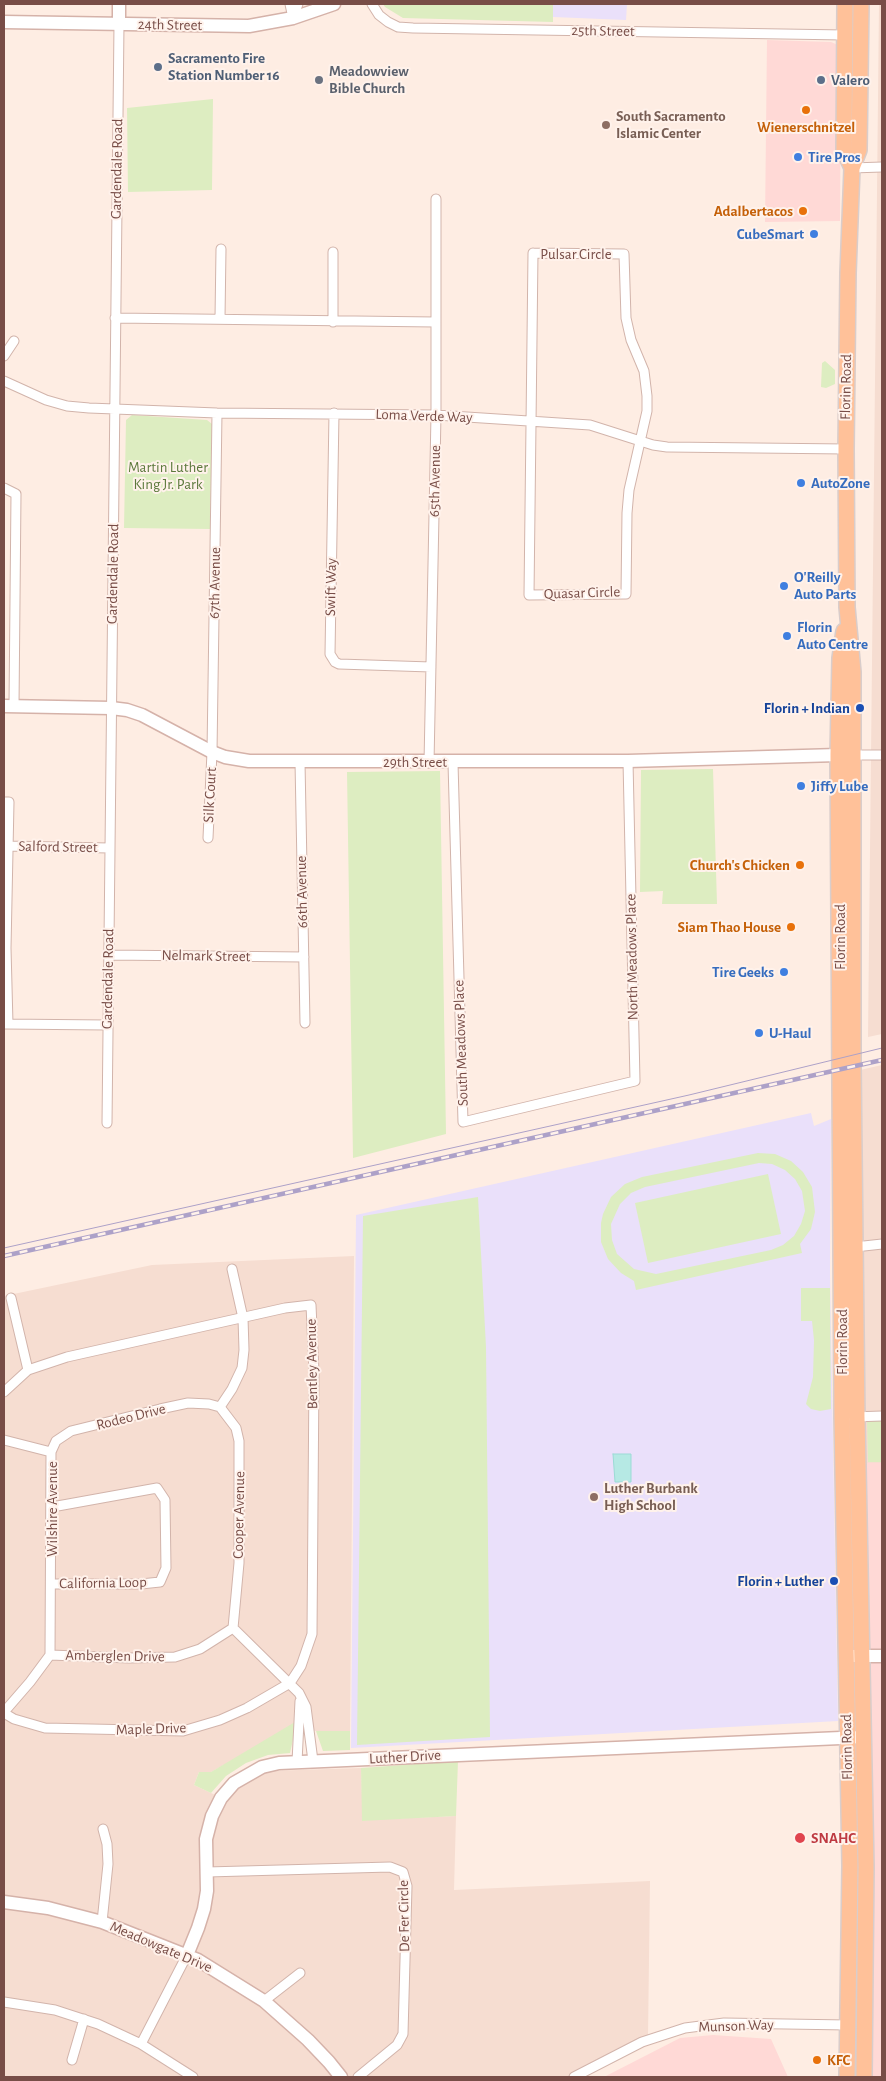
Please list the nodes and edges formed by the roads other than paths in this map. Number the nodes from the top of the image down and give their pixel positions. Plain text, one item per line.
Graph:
1 (119, 4) edge
2 (290, 4) edge
3 (298, 4) edge
4 (334, 4) edge
5 (372, 4) edge
6 (847, 4) edge
7 (861, 4) edge
8 (294, 18) junction
9 (4, 22) edge
10 (119, 24) junction
11 (861, 33) junction
12 (845, 35) junction
13 (860, 66) junction
14 (882, 167) edge
15 (852, 168) junction
16 (436, 199) dead end
17 (222, 249) dead end
18 (333, 252) dead end
19 (115, 318) junction
20 (220, 318) junction
21 (333, 322) junction
22 (435, 322) junction
23 (14, 341) dead end
24 (4, 356) edge
25 (4, 381) edge
26 (115, 409) junction
27 (218, 413) junction
28 (334, 413) junction
29 (436, 415) junction
30 (531, 421) junction
31 (640, 440) junction
32 (846, 449) junction
33 (4, 488) edge
34 (431, 667) junction
35 (9, 706) edge
36 (111, 708) junction
37 (212, 752) junction
38 (845, 755) junction
39 (882, 755) edge
40 (628, 761) junction
41 (300, 762) junction
42 (429, 762) junction
43 (453, 762) junction
44 (4, 802) edge
45 (208, 838) dead end
46 (8, 846) junction
47 (109, 848) junction
48 (108, 955) junction
49 (304, 957) junction
50 (305, 1022) dead end
51 (6, 1024) edge
52 (107, 1025) junction
53 (564, 1098) joint
54 (107, 1123) dead end
55 (841, 1230) junction
56 (882, 1244) edge
57 (855, 1247) junction
58 (232, 1270) dead end
59 (11, 1298) dead end
60 (243, 1318) junction
61 (28, 1370) junction
62 (4, 1392) edge
63 (220, 1408) junction
64 (882, 1416) edge
65 (849, 1418) junction
66 (4, 1440) edge
67 (51, 1452) junction
68 (52, 1507) junction
69 (52, 1584) junction
70 (233, 1628) junction
71 (50, 1655) junction
72 (846, 1656) junction
73 (862, 1656) junction
74 (882, 1656) edge
75 (290, 1683) junction
76 (300, 1693) junction
77 (4, 1712) edge
78 (863, 1737) junction
79 (847, 1739) junction
80 (297, 1762) junction
81 (313, 1762) junction
82 (103, 1829) dead end
83 (207, 1872) junction
84 (4, 1902) edge
85 (102, 1922) junction
86 (187, 1955) junction
87 (849, 1964) junction
88 (300, 1973) dead end
89 (264, 2001) junction
90 (4, 2002) edge
91 (865, 2017) junction
92 (84, 2019) junction
93 (848, 2025) junction
94 (141, 2044) junction
95 (72, 2060) dead end
96 (190, 2076) edge
97 (341, 2077) edge
98 (358, 2077) edge
99 (574, 2077) edge
100 (847, 2077) edge
101 (864, 2077) edge

1 - 10 street
2 - 8 street
3 - 8 street
4 - 8 street, 24th Street
5 - 12 street, 25th Street
6 - 11 main road
6 - 12 main road, Florin Road
7 - 11 main road, Florin Road
8 - 10 street, 24th Street
9 - 10 street, 24th Street
10 - 19 street, Gardendale Road
11 - 13 main road, Florin Road
12 - 13 main road
12 - 15 main road, Florin Road
13 - 15 main road, Florin Road
14 - 15 street
15 - 32 main road, Florin Road
16 - 22 street, 65th Avenue
17 - 20 street
18 - 21 street
19 - 20 street
19 - 26 street, Gardendale Road
20 - 21 street
21 - 22 street
22 - 29 street, 65th Avenue
23 - 24 street
25 - 26 street, Loma Verde Way
26 - 27 street, Loma Verde Way
26 - 36 street, Gardendale Road
27 - 28 street, Loma Verde Way
27 - 37 street, 67th Avenue
28 - 29 street, Loma Verde Way
28 - 34 street, Swift Way
29 - 30 street, Loma Verde Way
29 - 34 street, 65th Avenue
30 - 31 street, Loma Verde Way
30 - 31 street, Quasar Circle
30 - 31 street, Pulsar Circle
31 - 32 street, Loma Verde Way
32 - 38 main road, Florin Road
33 - 35 street
34 - 42 street, 65th Avenue
35 - 36 street, 29th Street
36 - 37 street, 29th Street
36 - 47 street, Gardendale Road
37 - 41 street, 29th Street
37 - 45 street, Silk Court
38 - 39 street
38 - 40 street, 29th Street
38 - 55 main road, Florin Road
38 - 57 main road, Florin Road
40 - 43 street, 29th Street
40 - 53 street, North Meadows Place
41 - 42 street, 29th Street
41 - 49 street, 66th Avenue
42 - 43 street, 29th Street
43 - 53 street, South Meadows Place
44 - 46 street
46 - 47 street, Salford Street
46 - 51 street
47 - 48 street, Gardendale Road
48 - 49 street, Nelmark Street
48 - 52 street, Gardendale Road
49 - 50 street, 66th Avenue
51 - 52 street
52 - 54 street, Gardendale Road
55 - 57 main road
55 - 65 main road, Florin Road
56 - 57 street
57 - 65 main road, Florin Road
58 - 60 street
59 - 61 street
60 - 61 street, Bentley Avenue
60 - 63 street
60 - 75 street, Bentley Avenue
61 - 62 street, Bentley Avenue
63 - 67 street, Rodeo Drive
63 - 70 street, Cooper Avenue
64 - 65 street
65 - 72 main road, Florin Road
65 - 73 main road, Florin Road
66 - 67 street
67 - 68 street, Wilshire Avenue
68 - 69 street, Wilshire Avenue
68 - 69 street, California Loop
69 - 71 street, Wilshire Avenue
70 - 71 street, Amberglen Drive
70 - 75 street
71 - 77 street
72 - 73 street
72 - 79 main road, Florin Road
73 - 74 street
73 - 78 main road, Florin Road
75 - 76 street
75 - 77 street, Maple Drive
76 - 80 street
76 - 81 street
78 - 79 street, Luther Drive
78 - 91 main road, Florin Road
79 - 81 street, Luther Drive
79 - 87 main road, Florin Road
80 - 81 street, Luther Drive
80 - 83 street, Luther Drive
82 - 85 street
83 - 86 street, Luther Drive
83 - 98 street, De Fer Circle
84 - 85 street, Meadowgate Drive
85 - 86 street, Meadowgate Drive
86 - 89 street, Meadowgate Drive
86 - 94 street, Luther Drive
87 - 91 main road
87 - 93 main road, Florin Road
88 - 89 street
89 - 97 street, Meadowgate Drive
90 - 92 street
91 - 101 main road, Florin Road
92 - 94 street
92 - 95 street
93 - 99 street, Munson Way
93 - 100 main road, Florin Road
93 - 101 main road
94 - 96 street

